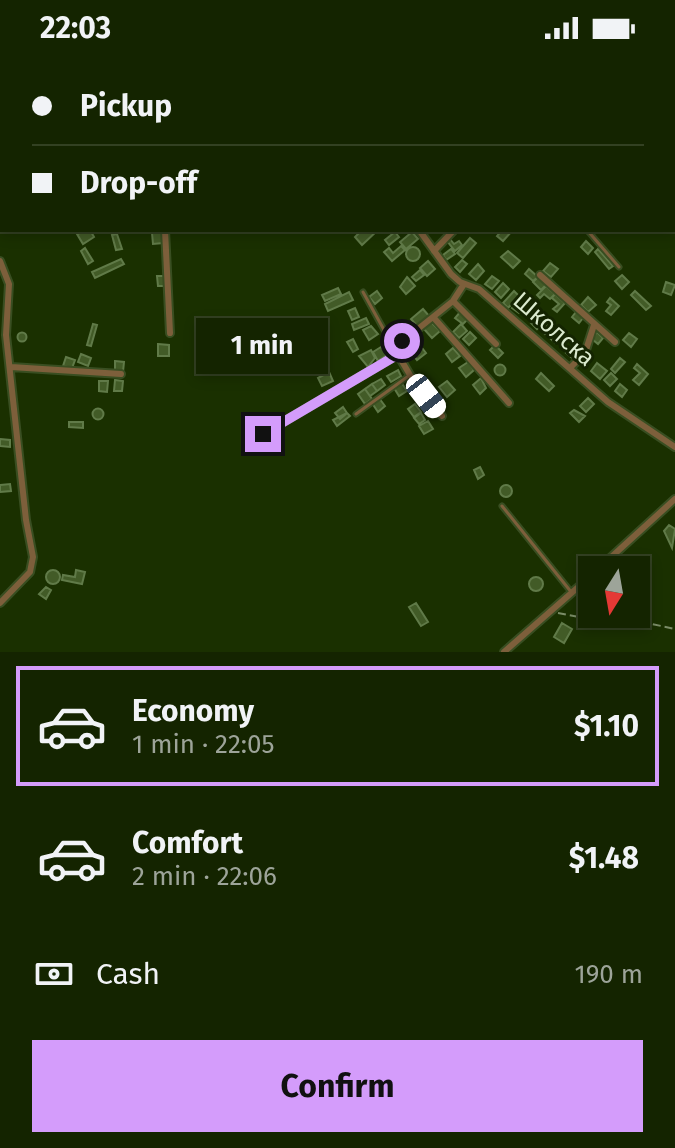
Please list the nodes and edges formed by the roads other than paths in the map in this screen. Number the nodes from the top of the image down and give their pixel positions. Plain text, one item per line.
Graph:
1 (165, 232) edge
2 (420, 232) edge
3 (452, 232) edge
4 (589, 232) edge
5 (434, 251) junction
6 (0, 261) edge
7 (619, 267) dead end
8 (540, 275) dead end
9 (464, 284) junction
10 (363, 292) dead end
11 (453, 301) junction
12 (434, 318) junction
13 (594, 325) junction
14 (170, 333) dead end
15 (615, 342) dead end
16 (496, 344) dead end
17 (396, 352) junction
18 (11, 367) junction
19 (571, 367) junction
20 (121, 374) dead end
21 (410, 375) junction
22 (509, 403) dead end
23 (356, 414) dead end
24 (442, 416) dead end
25 (263, 434) dead end
26 (675, 447) edge
27 (675, 499) edge
28 (502, 506) dead end
29 (612, 556) edge
30 (578, 588) edge
31 (572, 593) junction
32 (0, 603) edge
33 (504, 652) edge

1 - 14 street
2 - 5 street, Школска
3 - 5 street
4 - 7 lane
5 - 9 street, Школска
6 - 18 street
8 - 13 street
9 - 11 street
9 - 19 street, Школска
10 - 17 lane
11 - 12 street
11 - 16 street
12 - 17 street
12 - 22 street
13 - 15 street
13 - 19 street
17 - 21 street
17 - 25 street
18 - 20 street
18 - 32 street
19 - 26 street, Школска
21 - 23 lane
21 - 24 street
27 - 29 street
28 - 31 lane
30 - 31 street
31 - 33 street

